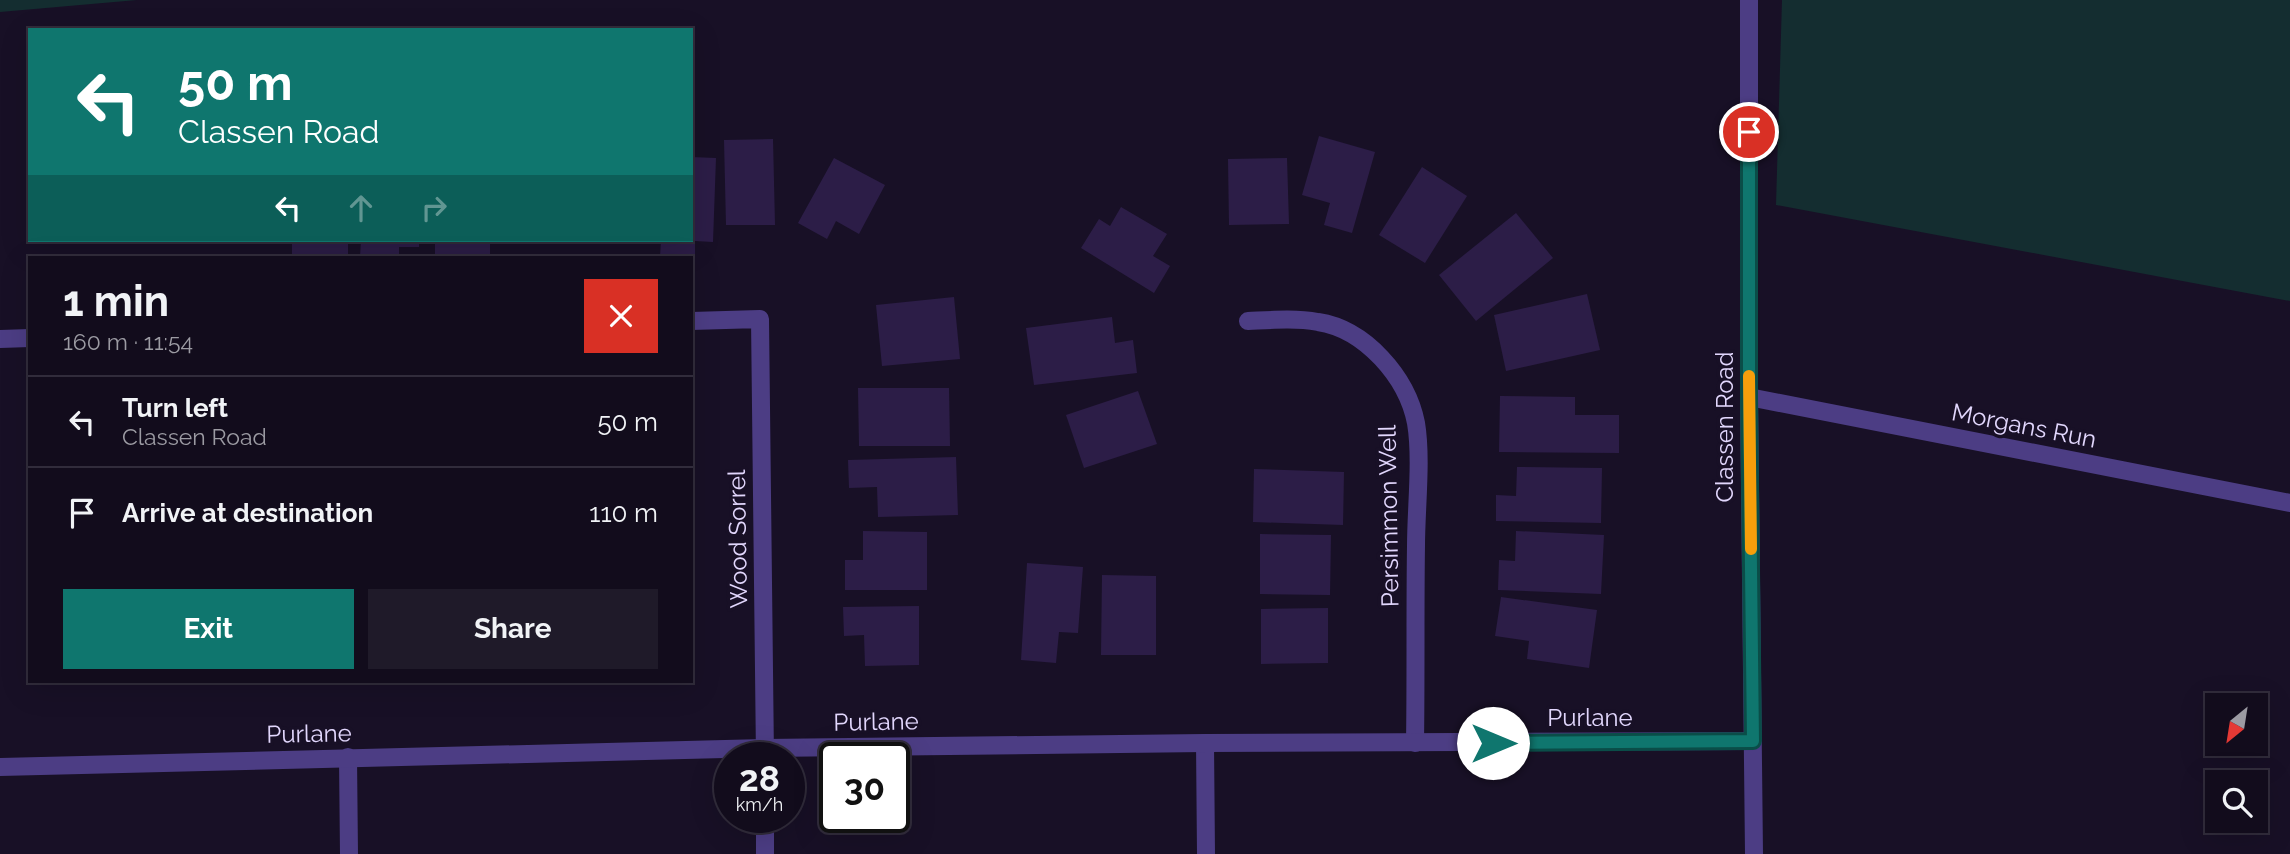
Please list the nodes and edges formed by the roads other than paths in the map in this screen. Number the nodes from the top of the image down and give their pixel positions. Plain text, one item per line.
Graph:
1 (1749, 0) edge
2 (693, 321) edge
3 (1248, 321) dead end
4 (28, 338) edge
5 (0, 339) edge
6 (1749, 397) junction
7 (2290, 503) edge
8 (1753, 741) junction
9 (765, 742) edge
10 (1205, 743) junction
11 (1415, 743) junction
12 (805, 752) edge
13 (714, 753) edge
14 (348, 757) junction
15 (0, 767) edge
16 (765, 833) edge
17 (349, 854) edge
18 (765, 854) edge
19 (1206, 854) edge
20 (1754, 854) edge

1 - 6 street, Classen Road
2 - 9 street, Wood Sorrel
3 - 11 street, Persimmon Well
4 - 5 street
6 - 7 street, Morgans Run
6 - 8 street, Classen Road
8 - 11 street, Purlane
8 - 20 street, Classen Road
10 - 11 street, Purlane
10 - 12 street, Purlane
10 - 19 street
13 - 14 street, Purlane
14 - 15 street, Purlane
14 - 17 street
16 - 18 street

